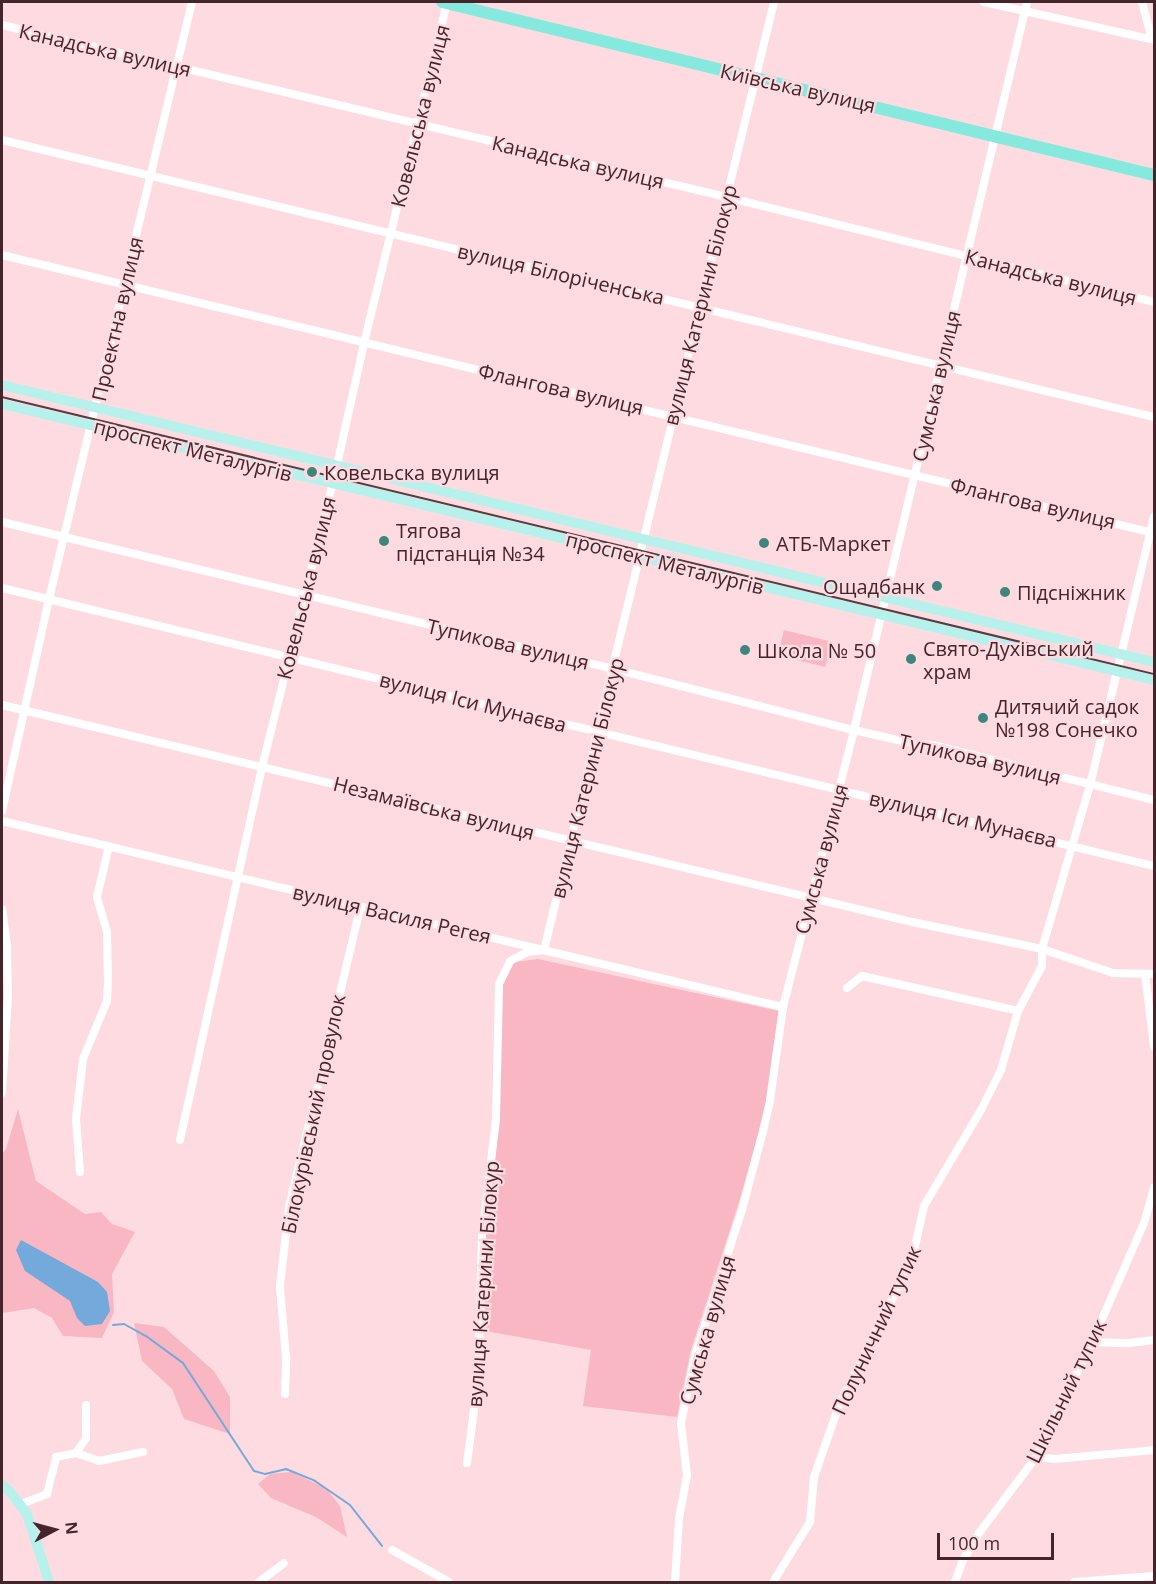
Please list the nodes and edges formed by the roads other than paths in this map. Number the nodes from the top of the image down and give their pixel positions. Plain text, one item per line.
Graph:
1 (192, 2) edge
2 (774, 2) edge
3 (984, 2) edge
4 (1027, 2) edge
5 (1142, 2) edge
6 (451, 3) edge
7 (1025, 12) junction
8 (2, 25) edge
9 (1153, 39) edge
10 (178, 67) junction
11 (756, 78) junction
12 (417, 124) junction
13 (996, 136) junction
14 (2, 140) edge
15 (1155, 175) edge
16 (150, 176) junction
17 (726, 197) junction
18 (391, 234) junction
19 (2, 255) edge
20 (967, 256) junction
21 (124, 285) junction
22 (1155, 302) edge
23 (700, 307) junction
24 (364, 343) junction
25 (940, 366) junction
26 (2, 385) edge
27 (2, 404) edge
28 (96, 408) junction
29 (673, 416) junction
30 (1155, 417) edge
31 (92, 425) junction
32 (337, 466) junction
33 (915, 475) junction
34 (333, 483) junction
35 (1155, 517) edge
36 (2, 522) edge
37 (1153, 532) edge
38 (64, 537) junction
39 (645, 539) junction
40 (641, 557) junction
41 (2, 588) edge
42 (303, 595) junction
43 (885, 597) junction
44 (49, 600) junction
45 (881, 615) junction
46 (1122, 654) junction
47 (288, 658) junction
48 (1155, 662) edge
49 (614, 669) junction
50 (1118, 672) junction
51 (1155, 681) edge
52 (2, 705) edge
53 (24, 710) junction
54 (854, 730) junction
55 (597, 732) junction
56 (262, 767) junction
57 (1090, 785) junction
58 (838, 790) junction
59 (1155, 800) edge
60 (2, 812) edge
61 (2, 821) edge
62 (570, 841) junction
63 (1074, 845) junction
64 (110, 846) junction
65 (1155, 866) edge
66 (237, 876) junction
67 (810, 898) junction
68 (360, 908) junction
69 (2, 909) edge
70 (544, 950) junction
71 (1042, 950) junction
72 (1145, 974) junction
73 (1155, 974) edge
74 (847, 988) dead end
75 (783, 1007) junction
76 (1018, 1011) junction
77 (1155, 1046) edge
78 (2, 1094) edge
79 (180, 1140) dead end
80 (80, 1172) dead end
81 (1155, 1187) edge
82 (1155, 1222) edge
83 (1144, 1223) junction
84 (1155, 1340) edge
85 (1092, 1342) junction
86 (285, 1394) dead end
87 (86, 1405) dead end
88 (1155, 1450) edge
89 (143, 1452) dead end
90 (76, 1453) junction
91 (1036, 1457) junction
92 (467, 1463) dead end
93 (2, 1485) edge
94 (21, 1504) junction
95 (392, 1550) dead end
96 (284, 1563) dead end
97 (1155, 1576) edge
98 (49, 1582) edge
99 (259, 1582) edge
100 (449, 1582) edge
101 (675, 1582) edge
102 (773, 1582) edge
103 (955, 1582) edge
104 (1074, 1582) edge

1 - 10 street, Проектна вулиця
2 - 11 street, вулиця Катерини Білокур
3 - 7 street
4 - 7 street, Сумська вулиця
5 - 9 street
6 - 11 highway, Київська вулиця
6 - 12 street, Ковельська вулиця
7 - 9 street
7 - 13 street, Сумська вулиця
8 - 10 street, Канадська вулиця
10 - 12 street, Канадська вулиця
10 - 16 street, Проектна вулиця
11 - 13 highway, Київська вулиця
11 - 17 street, вулиця Катерини Білокур
12 - 17 street, Канадська вулиця
12 - 18 street, Ковельська вулиця
13 - 15 highway, Київська вулиця
13 - 20 street, Сумська вулиця
14 - 16 street, вулиця Білоріченська
16 - 18 street, вулиця Білоріченська
16 - 21 street, Проектна вулиця
17 - 20 street, Канадська вулиця
17 - 23 street, вулиця Катерини Білокур
18 - 23 street, вулиця Білоріченська
18 - 24 street, Ковельська вулиця
19 - 21 street, Флангова вулиця
20 - 22 street, Канадська вулиця
20 - 25 street, Сумська вулиця
21 - 24 street, Флангова вулиця
21 - 28 street, Проектна вулиця
23 - 25 street, вулиця Білоріченська
23 - 29 street, вулиця Катерини Білокур
24 - 29 street, Флангова вулиця
24 - 32 street, Ковельська вулиця
25 - 30 street, вулиця Білоріченська
25 - 33 street, Сумська вулиця
26 - 28 main road, проспект Металургів
27 - 31 main road, проспект Металургів
28 - 31 street, Проектна вулиця
28 - 32 main road, проспект Металургів
29 - 33 street, Флангова вулиця
29 - 39 street, вулиця Катерини Білокур
31 - 34 main road, проспект Металургів
31 - 38 street, Проектна вулиця
32 - 34 street, Ковельська вулиця
32 - 39 main road, проспект Металургів
33 - 37 street, Флангова вулиця
33 - 43 street, Сумська вулиця
34 - 40 main road, проспект Металургів
34 - 42 street, Ковельська вулиця
35 - 37 street, Полуничний тупик
36 - 38 street, Тупикова вулиця
37 - 46 street, Полуничний тупик
38 - 42 street, Тупикова вулиця
38 - 44 street, Проектна вулиця
39 - 40 street, вулиця Катерини Білокур
39 - 43 main road, проспект Металургів
40 - 45 main road, проспект Металургів
40 - 49 street, вулиця Катерини Білокур
41 - 44 street, вулиця Іси Мунаєва
42 - 47 street, Ковельська вулиця
42 - 49 street, Тупикова вулиця
43 - 45 street, Сумська вулиця
43 - 46 main road, проспект Металургів
44 - 47 street, вулиця Іси Мунаєва
44 - 53 street, Проектна вулиця
45 - 50 main road, проспект Металургів
45 - 54 street, Сумська вулиця
46 - 48 main road, проспект Металургів
46 - 50 street, Полуничний тупик
47 - 55 street, вулиця Іси Мунаєва
47 - 56 street, Ковельська вулиця
49 - 54 street, Тупикова вулиця
49 - 55 street, вулиця Катерини Білокур
50 - 51 main road, проспект Металургів
50 - 57 street, Полуничний тупик
52 - 53 street, Незамаївська вулиця
53 - 56 street, Незамаївська вулиця
53 - 60 street, Проектна вулиця
54 - 57 street, Тупикова вулиця
54 - 58 street, Сумська вулиця
55 - 58 street, вулиця Іси Мунаєва
55 - 62 street, вулиця Катерини Білокур
56 - 62 street, Незамаївська вулиця
56 - 66 street, Ковельська вулиця
57 - 59 street, Тупикова вулиця
57 - 63 street, Полуничний тупик
58 - 63 street, вулиця Іси Мунаєва
58 - 67 street, Сумська вулиця
61 - 64 street, вулиця Василя Регея
62 - 67 street, Незамаївська вулиця
62 - 70 street, вулиця Катерини Білокур
63 - 65 street, вулиця Іси Мунаєва
63 - 71 street, Полуничний тупик
64 - 66 street, вулиця Василя Регея
64 - 80 street
66 - 68 street, вулиця Василя Регея
66 - 79 street, Ковельська вулиця
67 - 71 street, Незамаївська вулиця
67 - 75 street, Сумська вулиця
68 - 70 street, вулиця Василя Регея
68 - 86 street, Білокурівський провулок
69 - 78 street
70 - 75 street, вулиця Василя Регея
70 - 92 street, вулиця Катерини Білокур
71 - 72 street, Незамаївська вулиця
71 - 76 street, Полуничний тупик
72 - 73 street, Незамаївська вулиця
72 - 77 street
74 - 76 street
75 - 101 street, Сумська вулиця
76 - 102 street, Полуничний тупик
81 - 83 street, Шкільний тупик
82 - 83 street
83 - 85 street, Шкільний тупик
84 - 85 street
85 - 91 street, Шкільний тупик
87 - 90 street
88 - 91 street
89 - 90 street
90 - 94 street
91 - 103 street, Шкільний тупик
93 - 94 main road
94 - 98 main road
95 - 100 street
96 - 99 street
97 - 104 street

